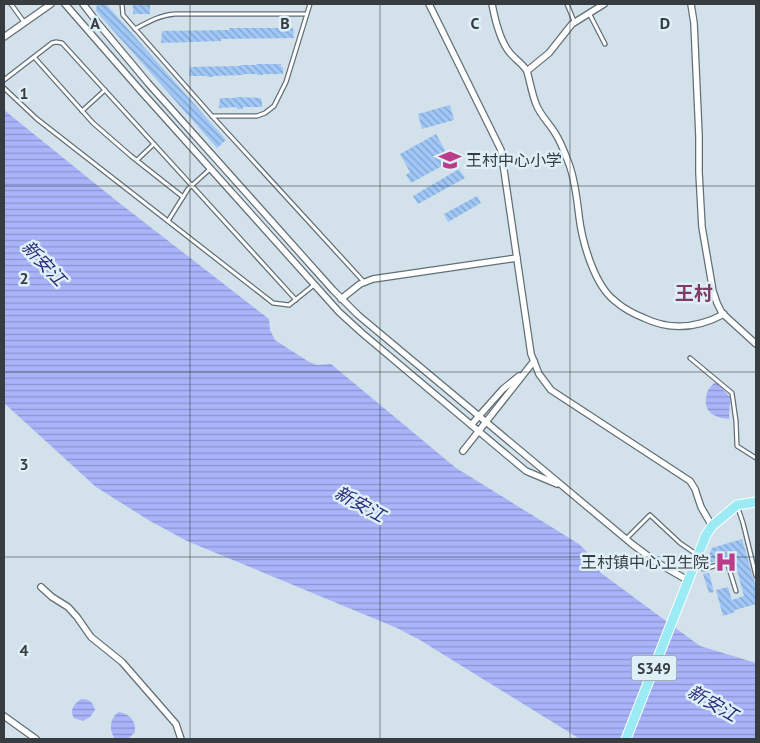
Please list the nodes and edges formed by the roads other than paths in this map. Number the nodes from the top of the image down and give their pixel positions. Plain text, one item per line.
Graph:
1 (11, 4) edge
2 (51, 4) edge
3 (65, 4) edge
4 (83, 4) edge
5 (122, 4) edge
6 (310, 4) edge
7 (429, 4) edge
8 (492, 4) edge
9 (567, 4) edge
10 (604, 4) edge
11 (690, 4) edge
12 (589, 13) junction
13 (306, 14) junction
14 (24, 22) junction
15 (574, 22) junction
16 (136, 29) junction
17 (4, 37) edge
18 (605, 44) dead end
19 (34, 57) junction
20 (527, 71) junction
21 (4, 80) edge
22 (4, 88) edge
23 (104, 90) junction
24 (82, 111) junction
25 (212, 116) junction
26 (154, 144) junction
27 (136, 160) junction
28 (210, 169) junction
29 (192, 186) junction
30 (183, 197) junction
31 (168, 221) junction
32 (517, 258) junction
33 (364, 282) junction
34 (314, 285) junction
35 (341, 299) junction
36 (296, 300) junction
37 (724, 314) junction
38 (756, 344) edge
39 (690, 358) dead end
40 (535, 362) junction
41 (478, 417) junction
42 (471, 425) junction
43 (462, 451) dead end
44 (756, 458) edge
45 (565, 488) junction
46 (756, 502) edge
47 (736, 505) junction
48 (712, 526) junction
49 (626, 540) junction
50 (698, 555) junction
51 (694, 566) junction
52 (756, 576) edge
53 (689, 582) junction
54 (41, 587) dead end
55 (736, 591) dead end
56 (4, 716) edge
57 (36, 739) edge
58 (181, 739) edge
59 (626, 739) edge

1 - 14 lane
2 - 14 street
3 - 28 street
4 - 35 street
5 - 16 lane
6 - 13 lane
7 - 32 street
8 - 20 street
9 - 15 lane
10 - 12 street
11 - 37 street
12 - 15 street
12 - 18 lane
13 - 16 lane
13 - 25 lane
14 - 17 street
15 - 20 street
16 - 25 lane
19 - 21 lane
19 - 23 lane
19 - 24 lane
20 - 37 street
22 - 31 lane
23 - 24 lane
23 - 26 lane
24 - 27 lane
25 - 33 lane
26 - 27 lane
26 - 29 lane
27 - 30 lane
28 - 29 lane
28 - 34 street
29 - 30 lane
29 - 36 lane
30 - 31 lane
31 - 36 lane
32 - 33 street
32 - 40 street
33 - 35 street
34 - 36 lane
34 - 42 street
35 - 41 street
37 - 38 street
39 - 44 lane
40 - 41 street
40 - 43 street
40 - 48 street
41 - 42 street
41 - 45 street
42 - 45 street
45 - 49 street
46 - 47 main road
47 - 48 main road, S349
47 - 52 lane
48 - 50 main road, S349
49 - 50 lane
49 - 53 street
50 - 51 main road, S349
51 - 53 main road, S349
51 - 55 lane
53 - 59 main road, S349
54 - 58 street
56 - 57 street

